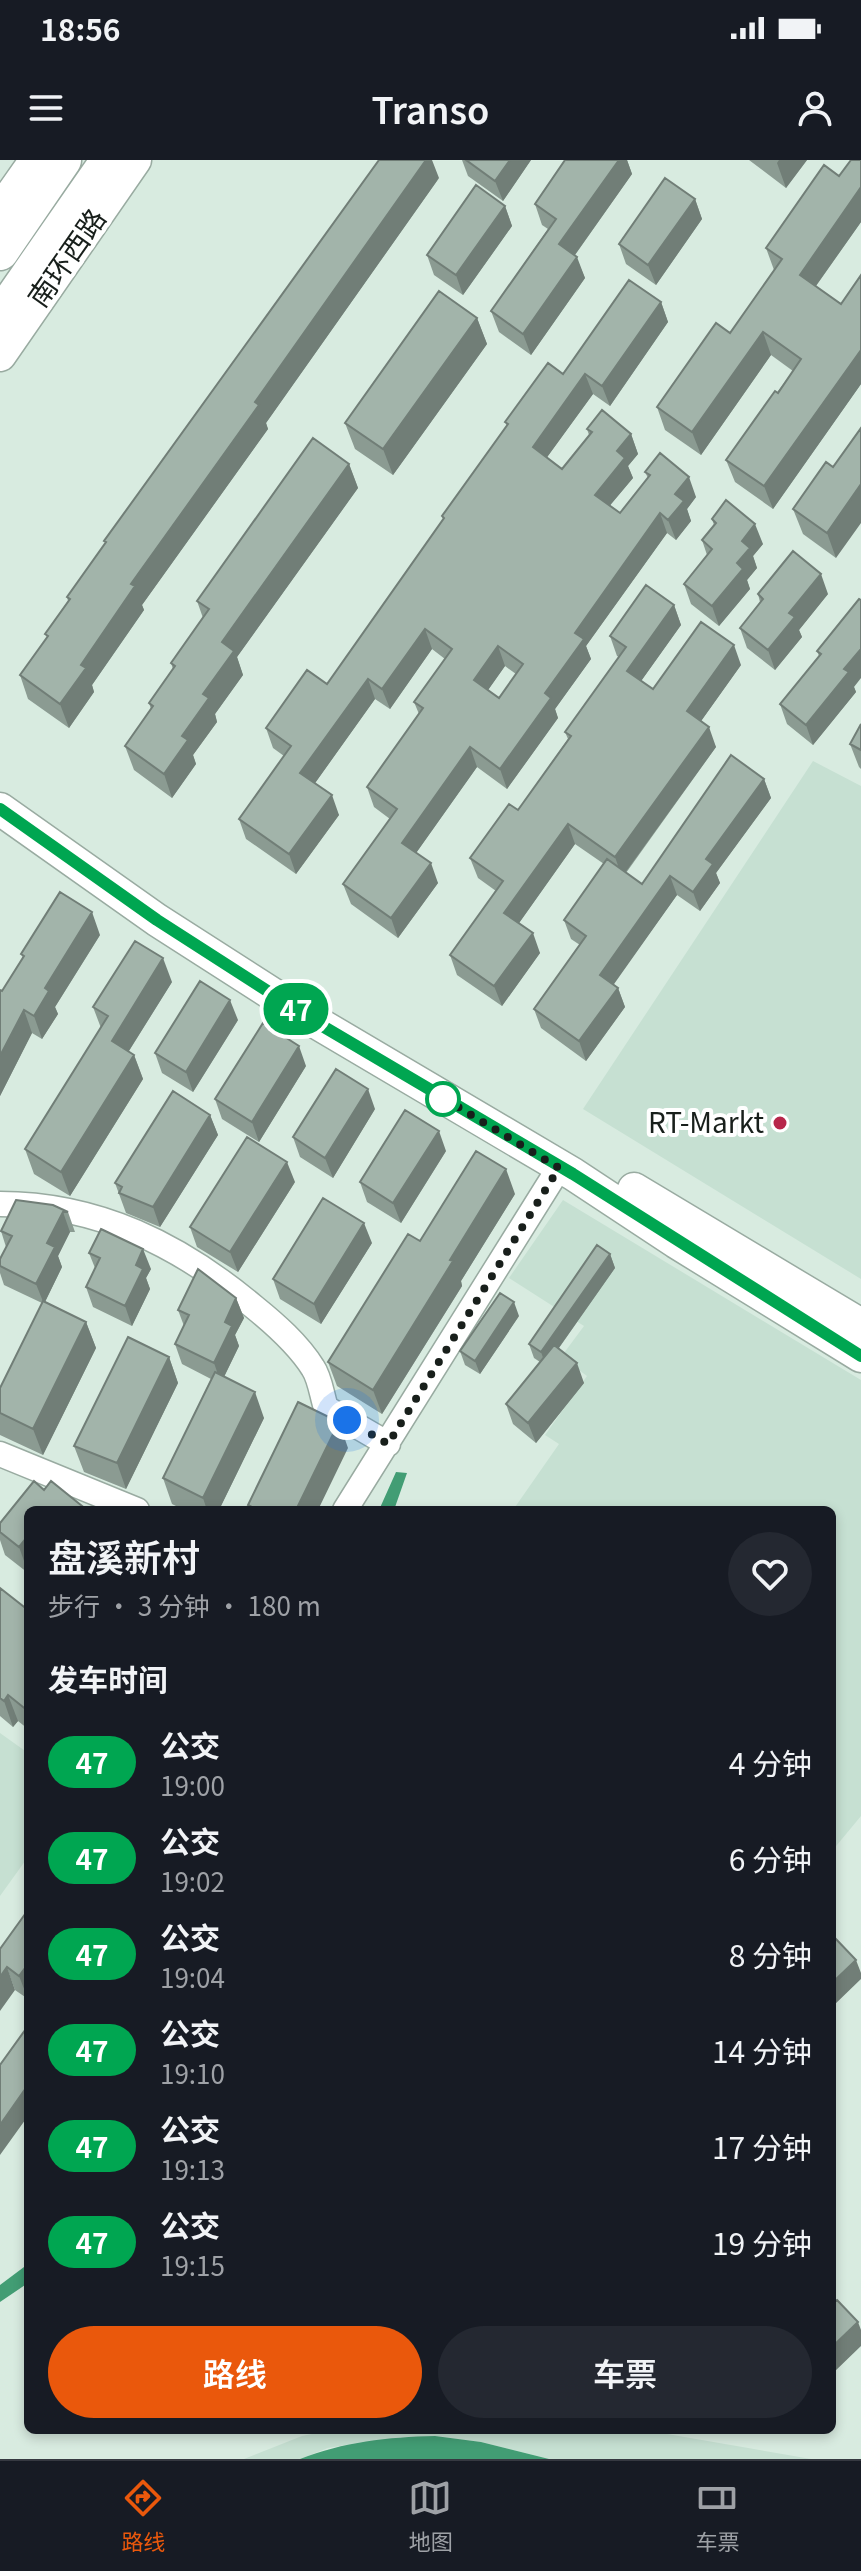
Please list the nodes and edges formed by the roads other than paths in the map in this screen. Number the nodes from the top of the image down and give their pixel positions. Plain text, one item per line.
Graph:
1 (36, 160) edge
2 (63, 160) edge
3 (109, 160) edge
4 (135, 160) edge
5 (0, 211) edge
6 (0, 252) edge
7 (0, 317) edge
8 (0, 355) edge
9 (0, 786) edge
10 (0, 809) edge
11 (559, 1168) junction
12 (0, 1204) edge
13 (861, 1325) edge
14 (861, 1356) edge
15 (388, 1444) junction
16 (0, 1454) edge
17 (127, 1506) edge
18 (348, 1506) edge

1 - 5 main road
2 - 6 highway
3 - 7 highway
4 - 8 main road, 南环西路
9 - 13 main road
10 - 11 main road
11 - 14 main road
11 - 15 street
12 - 15 street
15 - 18 street
16 - 17 street

